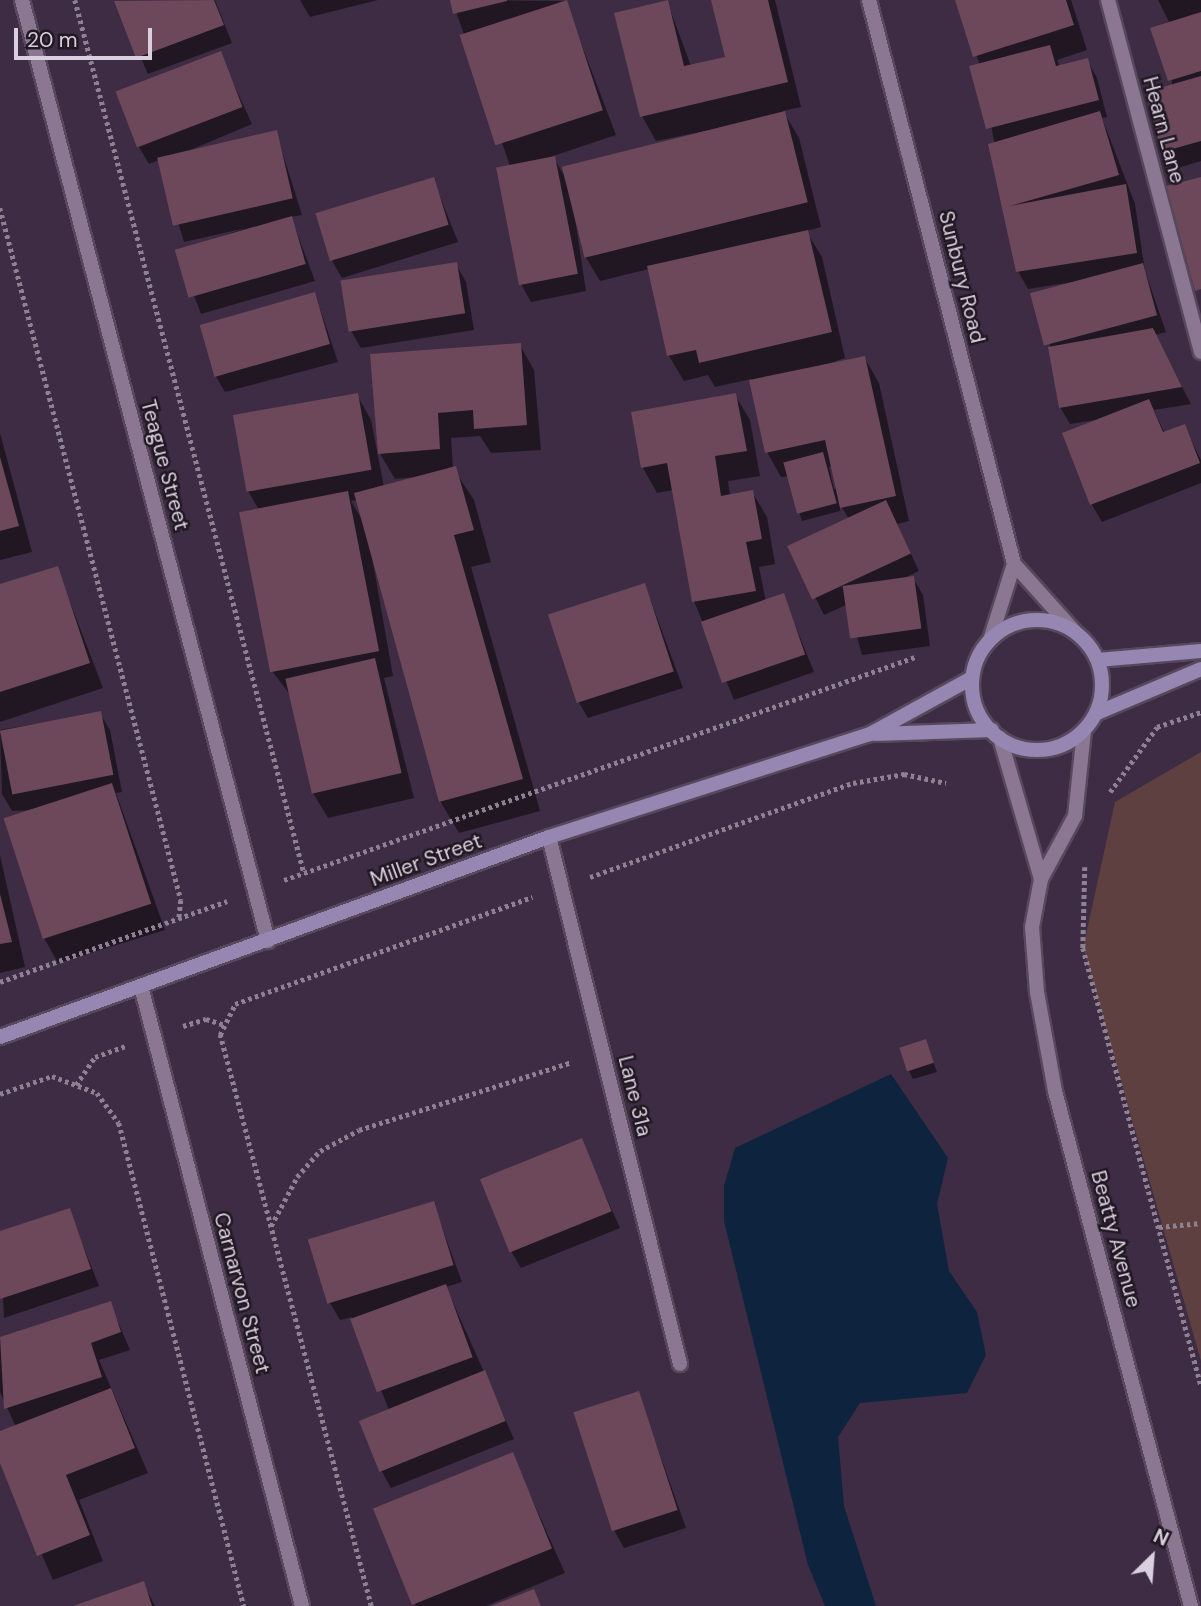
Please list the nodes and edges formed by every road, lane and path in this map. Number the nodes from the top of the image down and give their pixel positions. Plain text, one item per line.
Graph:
1 (22, 0) edge
2 (75, 0) edge
3 (869, 0) edge
4 (1108, 0) edge
5 (0, 208) edge
6 (1198, 328) edge
7 (1201, 352) edge
8 (1014, 564) junction
9 (1075, 632) junction
10 (990, 640) junction
11 (1201, 651) edge
12 (915, 657) dead end
13 (1098, 660) junction
14 (1201, 668) edge
15 (972, 678) junction
16 (1201, 712) edge
17 (1097, 713) junction
18 (1084, 731) junction
19 (870, 734) junction
20 (996, 734) junction
21 (946, 783) dead end
22 (1105, 807) dead end
23 (548, 837) junction
24 (1089, 856) dead end
25 (304, 873) junction
26 (1041, 879) junction
27 (561, 887) junction
28 (254, 891) junction
29 (179, 918) junction
30 (268, 941) junction
31 (0, 982) edge
32 (142, 990) junction
33 (0, 1037) edge
34 (605, 1062) junction
35 (0, 1094) edge
36 (1201, 1223) edge
37 (271, 1227) junction
38 (1159, 1227) junction
39 (680, 1364) dead end
40 (1201, 1386) edge
41 (244, 1606) edge
42 (302, 1606) edge
43 (370, 1606) edge
44 (1191, 1606) edge

1 - 28 street, Teague Street
2 - 25 path
3 - 8 street, Sunbury Road
4 - 6 street, Hearn Lane
5 - 29 path
6 - 7 street, Hearn Lane
8 - 9 street, Sunbury Road
8 - 10 street
9 - 10 main road
9 - 13 main road
10 - 15 main road
11 - 13 main road
12 - 25 path
13 - 17 main road
14 - 17 main road
15 - 19 main road, Miller Street
15 - 20 main road
16 - 22 path
17 - 18 main road
18 - 20 main road
18 - 26 street, Beatty Avenue
19 - 20 main road, Miller Street
19 - 23 main road, Miller Street
20 - 26 street, Beatty Avenue
21 - 27 path
23 - 27 street, Lane 31a
23 - 30 main road, Miller Street
24 - 38 path
25 - 28 path
26 - 44 street, Beatty Avenue
27 - 34 street, Lane 31a
27 - 37 path
28 - 29 path
28 - 30 street, Teague Street
29 - 31 path
30 - 32 main road, Miller Street
32 - 33 main road, Miller Street
32 - 42 street, Carnarvon Street
34 - 37 path
34 - 39 street, Lane 31a
35 - 41 path
36 - 38 path
37 - 43 path
38 - 40 path

